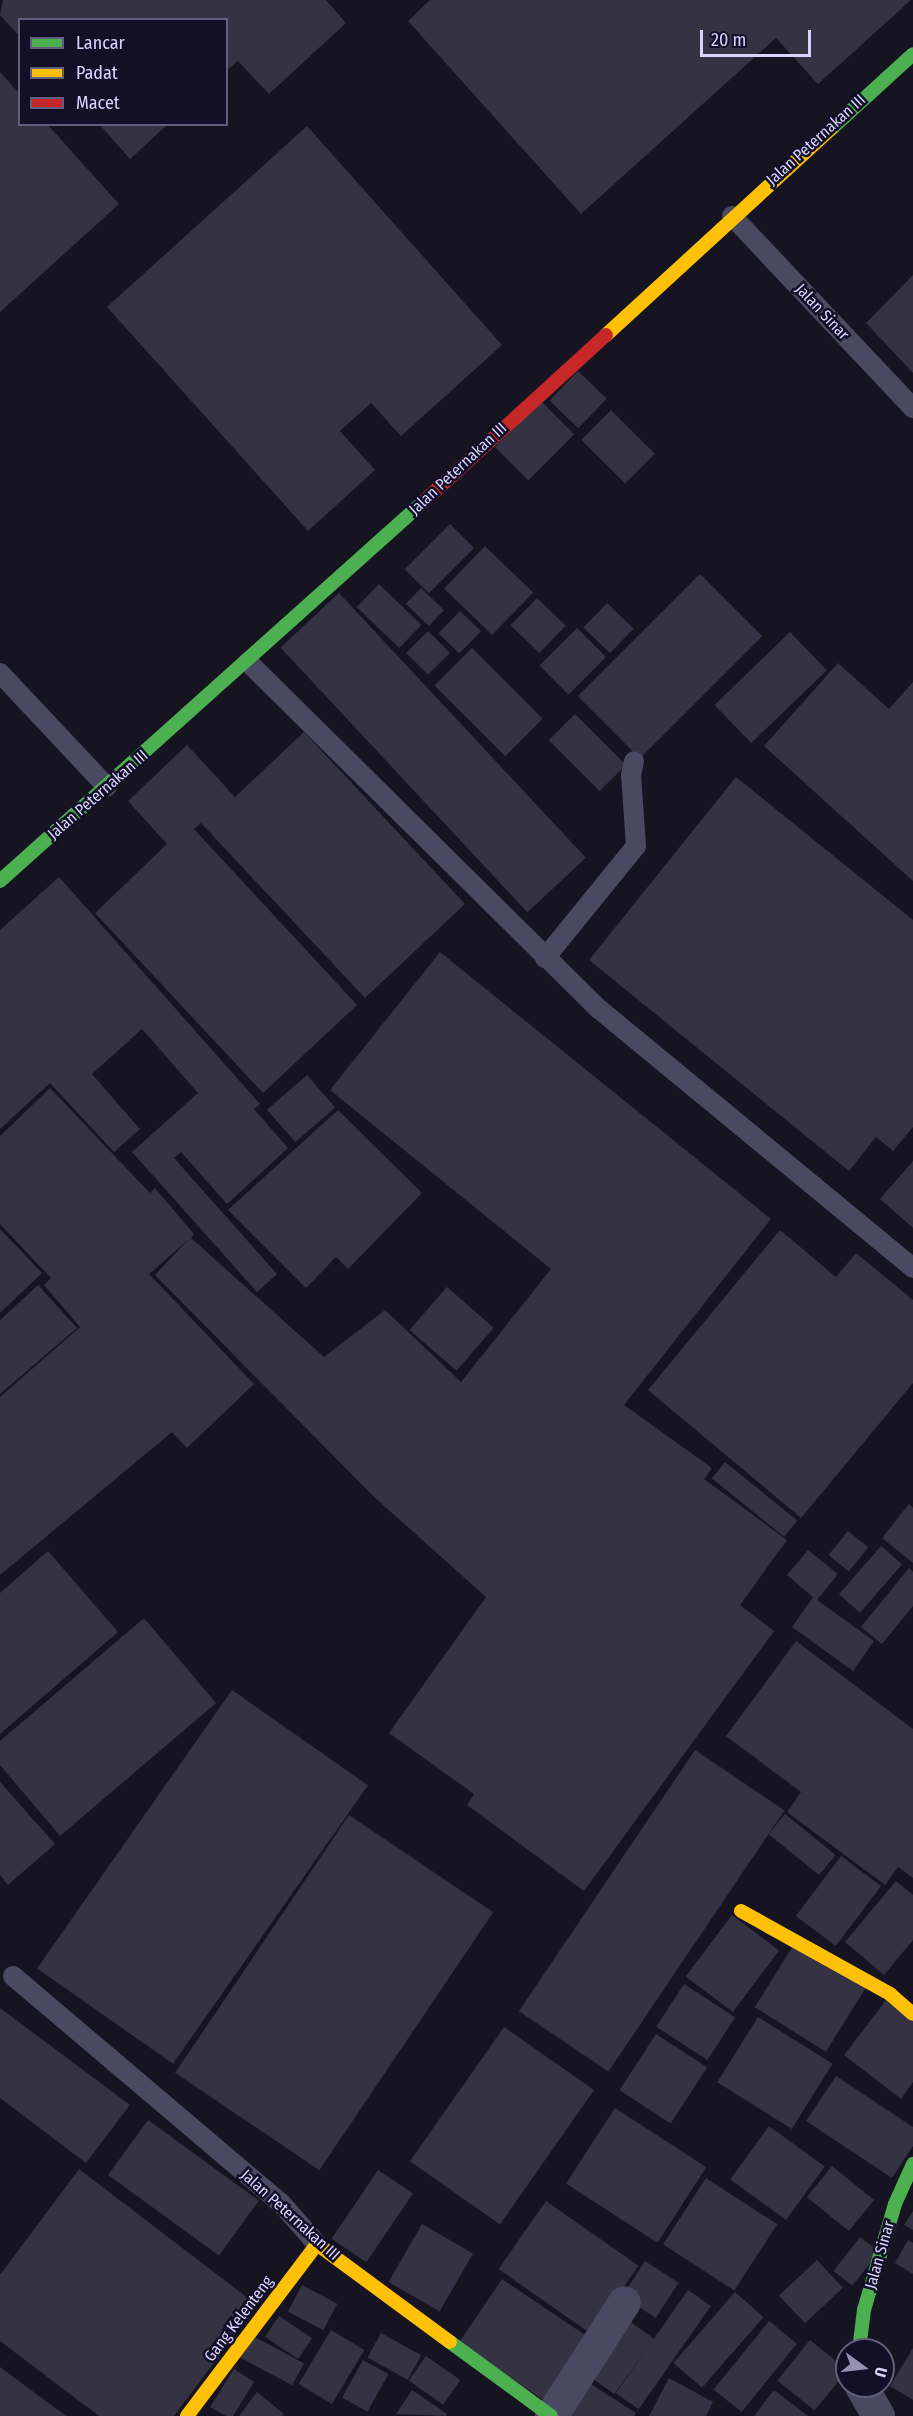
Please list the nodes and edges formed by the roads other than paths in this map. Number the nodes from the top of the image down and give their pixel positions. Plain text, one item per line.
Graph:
1 (913, 54) edge
2 (732, 216) junction
3 (913, 408) edge
4 (248, 662) junction
5 (0, 673) edge
6 (634, 761) dead end
7 (107, 787) junction
8 (0, 881) edge
9 (545, 958) junction
10 (913, 1268) edge
11 (741, 1911) dead end
12 (13, 1976) dead end
13 (913, 2014) edge
14 (913, 2164) edge
15 (317, 2244) junction
16 (624, 2302) dead end
17 (860, 2338) edge
18 (868, 2398) edge
19 (187, 2416) edge
20 (551, 2416) edge
21 (878, 2416) edge

1 - 2 street, Jalan Peternakan III
2 - 3 lane, Jalan Sinar
2 - 4 street, Jalan Peternakan III
4 - 7 street, Jalan Peternakan III
4 - 9 lane
5 - 7 lane
6 - 9 lane
7 - 8 street, Jalan Peternakan III
9 - 10 lane
11 - 13 street
12 - 15 lane, Jalan Peternakan III
14 - 17 street, Jalan Sinar
15 - 19 street, Gang Kelenteng
15 - 20 street, Jalan Peternakan III
16 - 20 street
18 - 21 street

